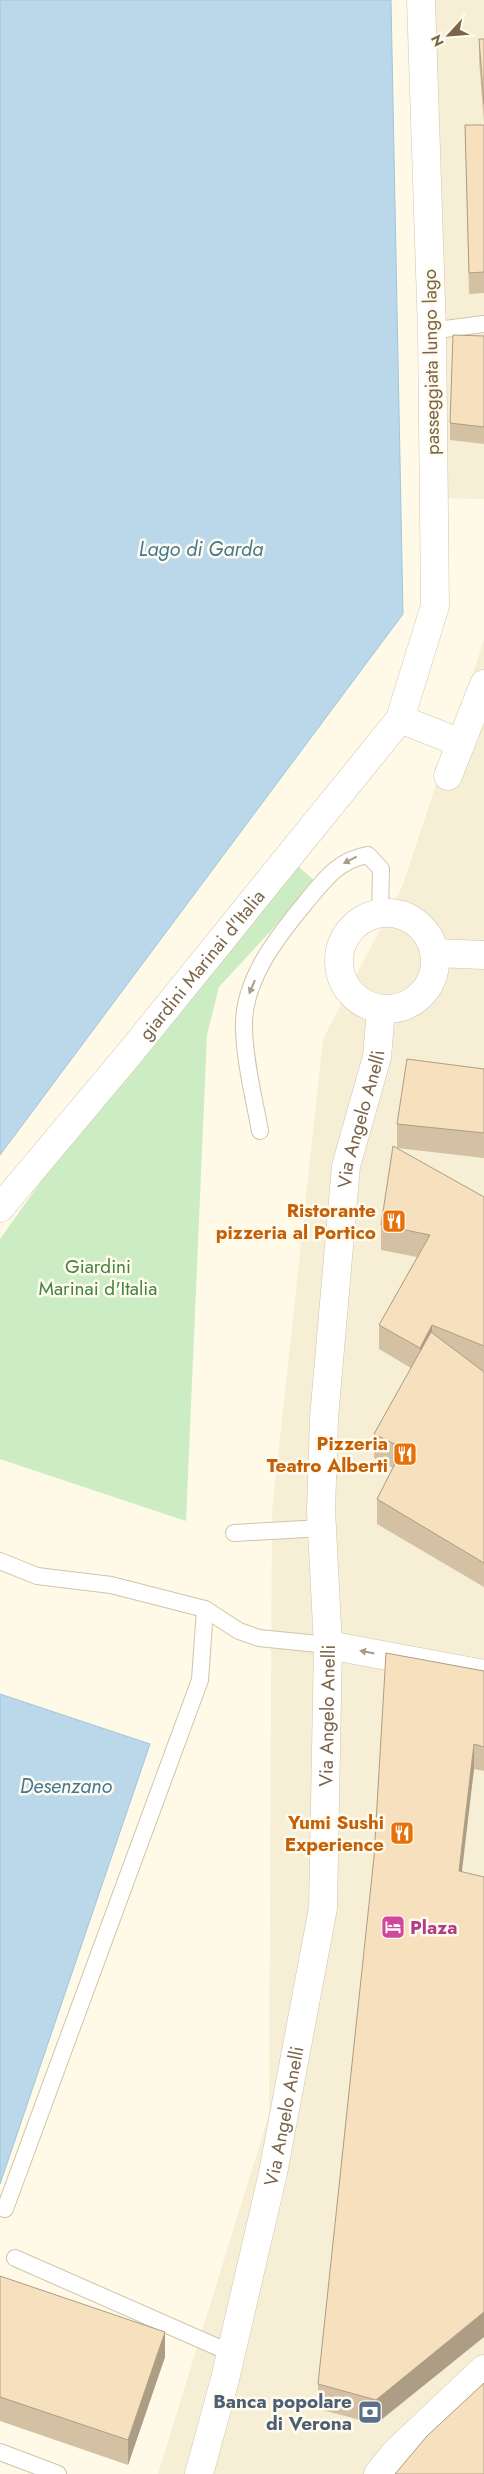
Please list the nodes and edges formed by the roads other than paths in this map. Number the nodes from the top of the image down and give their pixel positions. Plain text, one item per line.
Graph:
1 (421, 0) edge
2 (484, 324) edge
3 (445, 329) dead end
4 (484, 684) edge
5 (400, 719) junction
6 (461, 743) junction
7 (448, 776) dead end
8 (380, 914) junction
9 (435, 953) junction
10 (484, 955) edge
11 (381, 1009) junction
12 (260, 1131) dead end
13 (0, 1208) edge
14 (322, 1528) junction
15 (234, 1533) dead end
16 (0, 1561) edge
17 (205, 1609) junction
18 (328, 1645) junction
19 (484, 1674) edge
20 (5, 2209) dead end
21 (15, 2258) dead end
22 (232, 2352) junction
23 (484, 2369) edge
24 (0, 2452) edge
25 (58, 2474) edge
26 (183, 2474) edge
27 (194, 2474) edge
28 (199, 2474) edge
29 (378, 2474) edge

1 - 5 street, passeggiata lungo lago
2 - 3 lane
4 - 6 street
5 - 6 street
5 - 13 street, giardini Marinai d'Italia
6 - 7 street
8 - 9 street
8 - 11 street
8 -> 12 lane
9 - 10 street
9 - 11 street
11 - 14 street, Via Angelo Anelli
14 - 15 lane
14 - 18 street, Via Angelo Anelli
16 - 17 lane
17 - 18 lane
17 - 20 lane
19 -> 18 street
18 - 22 street, Via Angelo Anelli
21 - 22 lane
22 - 28 street, Via Angelo Anelli
23 - 29 street
24 - 25 lane
26 - 27 street

